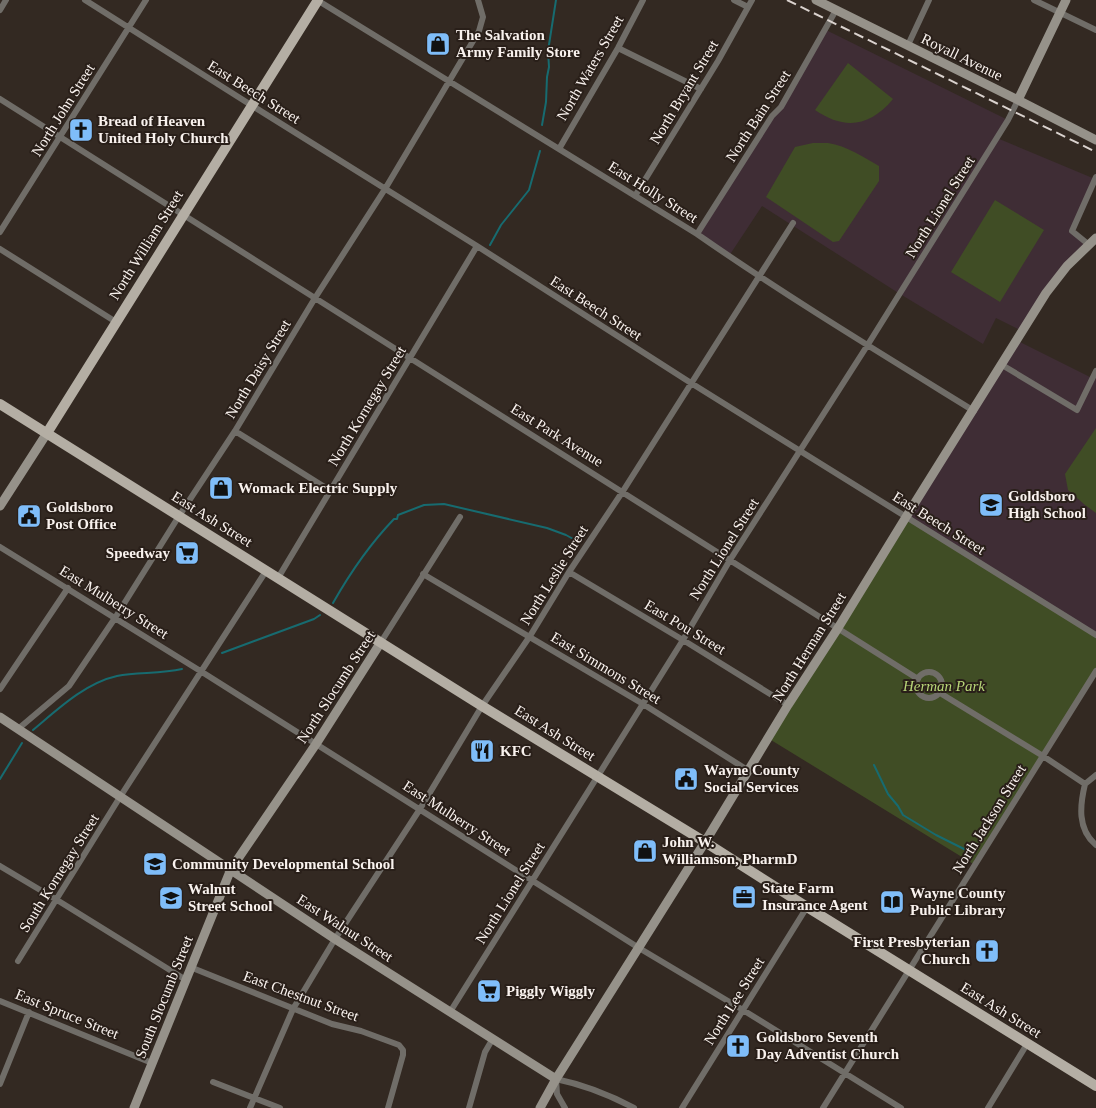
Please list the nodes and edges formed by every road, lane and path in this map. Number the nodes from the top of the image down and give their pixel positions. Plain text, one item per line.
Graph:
1 (6, 0) edge
2 (85, 0) edge
3 (146, 0) edge
4 (318, 0) edge
5 (478, 0) edge
6 (643, 0) edge
7 (734, 0) edge
8 (752, 0) edge
9 (816, 0) edge
10 (929, 0) edge
11 (1034, 0) edge
12 (1066, 0) edge
13 (748, 7) junction
14 (0, 10) edge
15 (836, 10) junction
16 (1059, 13) junction
17 (128, 28) junction
18 (1096, 30) edge
19 (908, 44) junction
20 (618, 48) junction
21 (449, 80) junction
22 (701, 89) junction
23 (0, 98) edge
24 (1018, 100) junction
25 (251, 106) junction
26 (61, 136) junction
27 (1096, 140) edge
28 (559, 149) junction
29 (1096, 177) edge
30 (385, 189) junction
31 (635, 196) junction
32 (183, 214) junction
33 (794, 224) dead end
34 (0, 232) edge
35 (697, 234) junction
36 (1096, 238) edge
37 (1088, 244) junction
38 (477, 246) junction
39 (0, 250) edge
40 (759, 276) junction
41 (315, 298) junction
42 (116, 322) junction
43 (867, 346) junction
44 (410, 358) junction
45 (1002, 365) junction
46 (1096, 371) edge
47 (691, 383) junction
48 (0, 404) edge
49 (974, 411) junction
50 (235, 431) junction
51 (46, 434) junction
52 (800, 452) junction
53 (331, 491) junction
54 (623, 491) junction
55 (0, 506) edge
56 (179, 516) junction
57 (460, 517) dead end
58 (906, 517) junction
59 (0, 547) edge
60 (730, 560) junction
61 (266, 571) junction
62 (569, 572) junction
63 (423, 574) junction
64 (278, 578) junction
65 (68, 588) junction
66 (115, 618) junction
67 (838, 628) junction
68 (1096, 635) edge
69 (530, 636) junction
70 (683, 640) junction
71 (381, 642) junction
72 (1096, 671) edge
73 (202, 672) junction
74 (918, 679) junction
75 (0, 689) edge
76 (940, 693) junction
77 (643, 704) junction
78 (788, 705) junction
79 (482, 706) junction
80 (0, 717) edge
81 (18, 729) junction
82 (316, 744) junction
83 (1043, 756) junction
84 (749, 771) junction
85 (1096, 776) edge
86 (598, 777) junction
87 (1085, 784) junction
88 (120, 797) junction
89 (420, 809) junction
90 (705, 842) junction
91 (1096, 845) edge
92 (0, 866) edge
93 (231, 869) junction
94 (532, 881) junction
95 (57, 900) junction
96 (807, 907) junction
97 (335, 939) junction
98 (639, 948) junction
99 (18, 961) dead end
100 (190, 967) junction
101 (909, 971) junction
102 (186, 980) junction
103 (0, 1001) edge
104 (293, 1009) junction
105 (743, 1010) junction
106 (28, 1012) junction
107 (450, 1012) junction
108 (492, 1040) junction
109 (1028, 1044) junction
110 (152, 1063) junction
111 (845, 1073) junction
112 (556, 1079) junction
113 (213, 1082) dead end
114 (0, 1084) edge
115 (1096, 1086) edge
116 (255, 1098) junction
117 (134, 1108) edge
118 (250, 1108) edge
119 (280, 1108) edge
120 (388, 1108) edge
121 (468, 1108) edge
122 (540, 1108) edge
123 (565, 1108) edge
124 (634, 1108) edge
125 (682, 1108) edge
126 (823, 1108) edge
127 (901, 1108) edge
128 (988, 1108) edge

1 - 14 street
2 - 17 street, East Beech Street
3 - 17 street, North John Street
4 - 21 street, East Holly Street
4 - 25 main road, North William Street
5 - 21 street, North Daisy Street
6 - 20 street, North Waters Street
7 - 13 street
8 - 13 street, North Bryant Street
9 - 15 street, Royall Avenue
10 - 19 street
11 - 16 street
12 - 16 street
13 - 22 street, North Bryant Street
15 - 19 street, Royall Avenue
15 - 35 street, North Bain Street
16 - 18 street
16 - 24 street
17 - 25 street, East Beech Street
17 - 26 street, North John Street
19 - 24 street, Royall Avenue
20 - 22 street
20 - 28 street, North Waters Street
21 - 28 street, East Holly Street
21 - 30 street, North Daisy Street
22 - 31 street, North Bryant Street
23 - 26 street, East Park Avenue
24 - 27 street, Royall Avenue
24 - 43 street, North Lionel Street
25 - 30 street, East Beech Street
25 - 32 main road, North William Street
26 - 32 street, East Park Avenue
26 - 34 street, North John Street
28 - 31 street, East Holly Street
29 - 37 street
30 - 38 street, East Beech Street
30 - 41 street, North Daisy Street
31 - 35 street, East Holly Street
32 - 41 street, East Park Avenue
32 - 42 main road, North William Street
33 - 40 street, North Leslie Street
35 - 40 street, East Holly Street
36 - 37 street, North Herman Street
37 - 45 street, North Herman Street
38 - 44 street, North Kornegay Street
38 - 47 street, East Beech Street
39 - 42 street
40 - 43 street, East Holly Street
40 - 47 street, North Leslie Street
41 - 44 street, East Park Avenue
41 - 50 street, North Daisy Street
42 - 51 main road, North William Street
43 - 49 street, East Holly Street
43 - 52 street, North Lionel Street
44 - 53 street, North Kornegay Street
44 - 54 street, East Park Avenue
45 - 46 street
45 - 49 street, North Herman Street
47 - 52 street, East Beech Street
47 - 54 street, North Leslie Street
48 - 51 main road, East Ash Street
49 - 58 street, North Herman Street
50 - 53 street
50 - 56 street, North Daisy Street
51 - 55 street, North William Street
51 - 56 main road, East Ash Street
52 - 58 street, East Beech Street
52 - 60 street, North Lionel Street
53 - 64 street, North Kornegay Street
54 - 60 street, East Park Avenue
54 - 62 street, North Leslie Street
56 - 61 main road, East Ash Street
56 - 66 street, North Daisy Street
57 - 63 street, North Slocumb Street
58 - 67 street, North Herman Street
58 - 68 street, East Beech Street
59 - 65 street, East Mulberry Street
60 - 67 street, East Park Avenue
60 - 70 street, North Lionel Street
61 - 64 main road, East Ash Street
61 - 73 street
62 - 69 street, North Leslie Street
62 - 70 street, East Pou Street
63 - 69 street, East Simmons Street
63 - 71 street, North Slocumb Street
64 - 71 main road, East Ash Street
65 - 66 street, East Mulberry Street
65 - 75 street
66 - 73 street, East Mulberry Street
66 - 81 street, North Daisy Street
67 - 74 street, East Park Avenue
67 - 78 street, North Herman Street
69 - 77 street, East Simmons Street
69 - 79 street, North Leslie Street
70 - 77 street, North Lionel Street
70 - 78 street, East Pou Street
71 - 79 main road, East Ash Street
71 - 82 street, North Slocumb Street
72 - 83 street, North Jackson Street
73 - 82 street, East Mulberry Street
73 - 88 street
74 - 76 street
74 - 76 street
76 - 83 street
77 - 84 street, East Simmons Street
77 - 86 street, North Lionel Street
78 - 84 street, North Herman Street
79 - 86 main road, East Ash Street
79 - 89 street, North Leslie Street
80 - 81 street, East Walnut Street
81 - 88 street, East Walnut Street
82 - 89 street, East Mulberry Street
82 - 93 street, North Slocumb Street
83 - 87 street
83 - 101 street, North Jackson Street
84 - 90 street, North Herman Street
85 - 87 street
86 - 90 main road, East Ash Street
86 - 94 street, North Lionel Street
87 - 91 street
88 - 93 street, East Walnut Street
88 - 95 street, South Kornegay Street
89 - 94 street, East Mulberry Street
89 - 97 street, North Leslie Street
90 - 96 main road, East Ash Street
90 - 98 street, North Herman Street
92 - 95 street
93 - 97 street, East Walnut Street
93 - 100 street, South Slocumb Street
94 - 98 street, East Mulberry Street
94 - 107 street, North Lionel Street
95 - 99 street, South Kornegay Street
95 - 102 street
96 - 101 main road, East Ash Street
96 - 105 street, North Lee Street
97 - 104 street, North Leslie Street
97 - 107 street, East Walnut Street
98 - 105 street, East Mulberry Street
98 - 112 street, North Herman Street
100 - 102 street, South Slocumb Street
100 - 104 street, East Chestnut Street
101 - 109 main road, East Ash Street
101 - 111 street, North Jackson Street
102 - 110 street, South Slocumb Street
103 - 106 street, East Spruce Street
104 - 116 street, North Leslie Street
104 - 120 street, East Chestnut Street
105 - 111 street, East Mulberry Street
105 - 125 street, North Lee Street
106 - 110 street, East Spruce Street
106 - 114 street
107 - 108 street, East Walnut Street
108 - 112 street, East Walnut Street
108 - 121 street
109 - 115 main road, East Ash Street
109 - 128 street
110 - 117 street, South Slocumb Street
111 - 126 street, North Jackson Street
111 - 127 street, East Mulberry Street
112 - 122 street, North Herman Street
112 - 123 street
112 - 124 street, East Walnut Street
113 - 116 street
116 - 118 street, North Leslie Street
116 - 119 street

